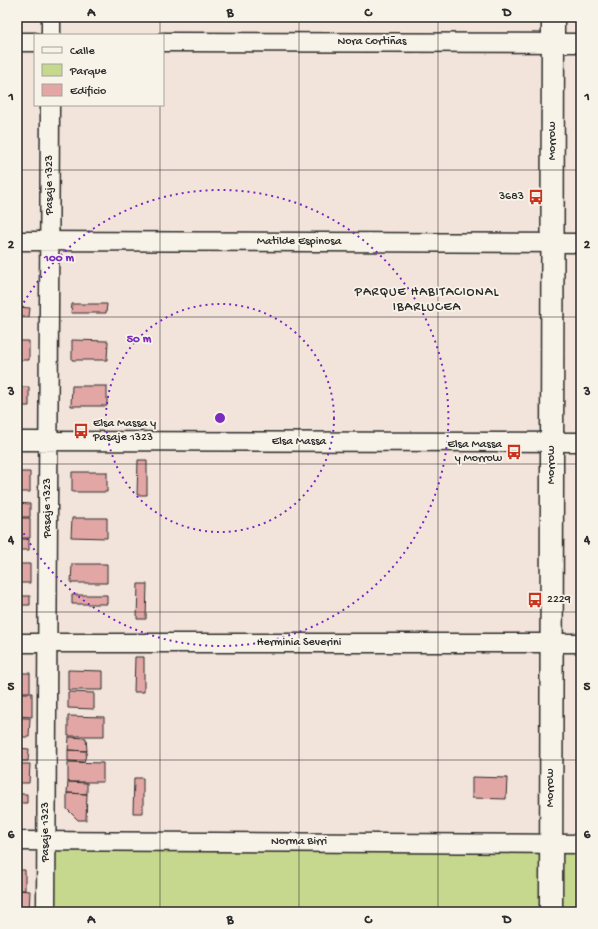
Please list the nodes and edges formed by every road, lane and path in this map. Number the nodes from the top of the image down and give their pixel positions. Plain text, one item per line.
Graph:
1 (51, 17) edge
2 (553, 17) edge
3 (50, 34) edge
4 (17, 42) edge
5 (34, 42) edge
6 (164, 42) edge
7 (553, 42) junction
8 (581, 42) edge
9 (50, 106) edge
10 (17, 241) edge
11 (49, 241) junction
12 (553, 243) junction
13 (581, 243) edge
14 (17, 441) edge
15 (48, 441) junction
16 (552, 442) junction
17 (581, 442) edge
18 (17, 643) edge
19 (47, 643) junction
20 (552, 643) junction
21 (581, 644) edge
22 (17, 841) edge
23 (46, 841) junction
24 (551, 844) junction
25 (581, 844) edge
26 (46, 912) edge
27 (551, 912) edge

1 - 3 street
2 - 7 street, Morrow
4 - 5 street
6 - 7 street, Nora Cortiñas
7 - 8 street, Nora Cortiñas
7 - 12 street, Morrow
9 - 11 street, Pasaje 1323
10 - 11 street, Matilde Espinosa
11 - 12 street, Matilde Espinosa
11 - 15 street, Pasaje 1323
12 - 13 street, Matilde Espinosa
12 - 16 street, Morrow
14 - 15 street, Elsa Massa
15 - 16 street, Elsa Massa
15 - 19 street, Pasaje 1323
16 - 17 street, Elsa Massa
16 - 20 street, Morrow
18 - 19 street, Herminia Severini
19 - 20 street, Herminia Severini
19 - 23 street, Pasaje 1323
20 - 21 street, Herminia Severini
20 - 24 street, Morrow
22 - 23 street, Norma Birri
23 - 24 street, Norma Birri
23 - 26 street, Pasaje 1323
24 - 25 street, Norma Birri
24 - 27 street, Morrow

